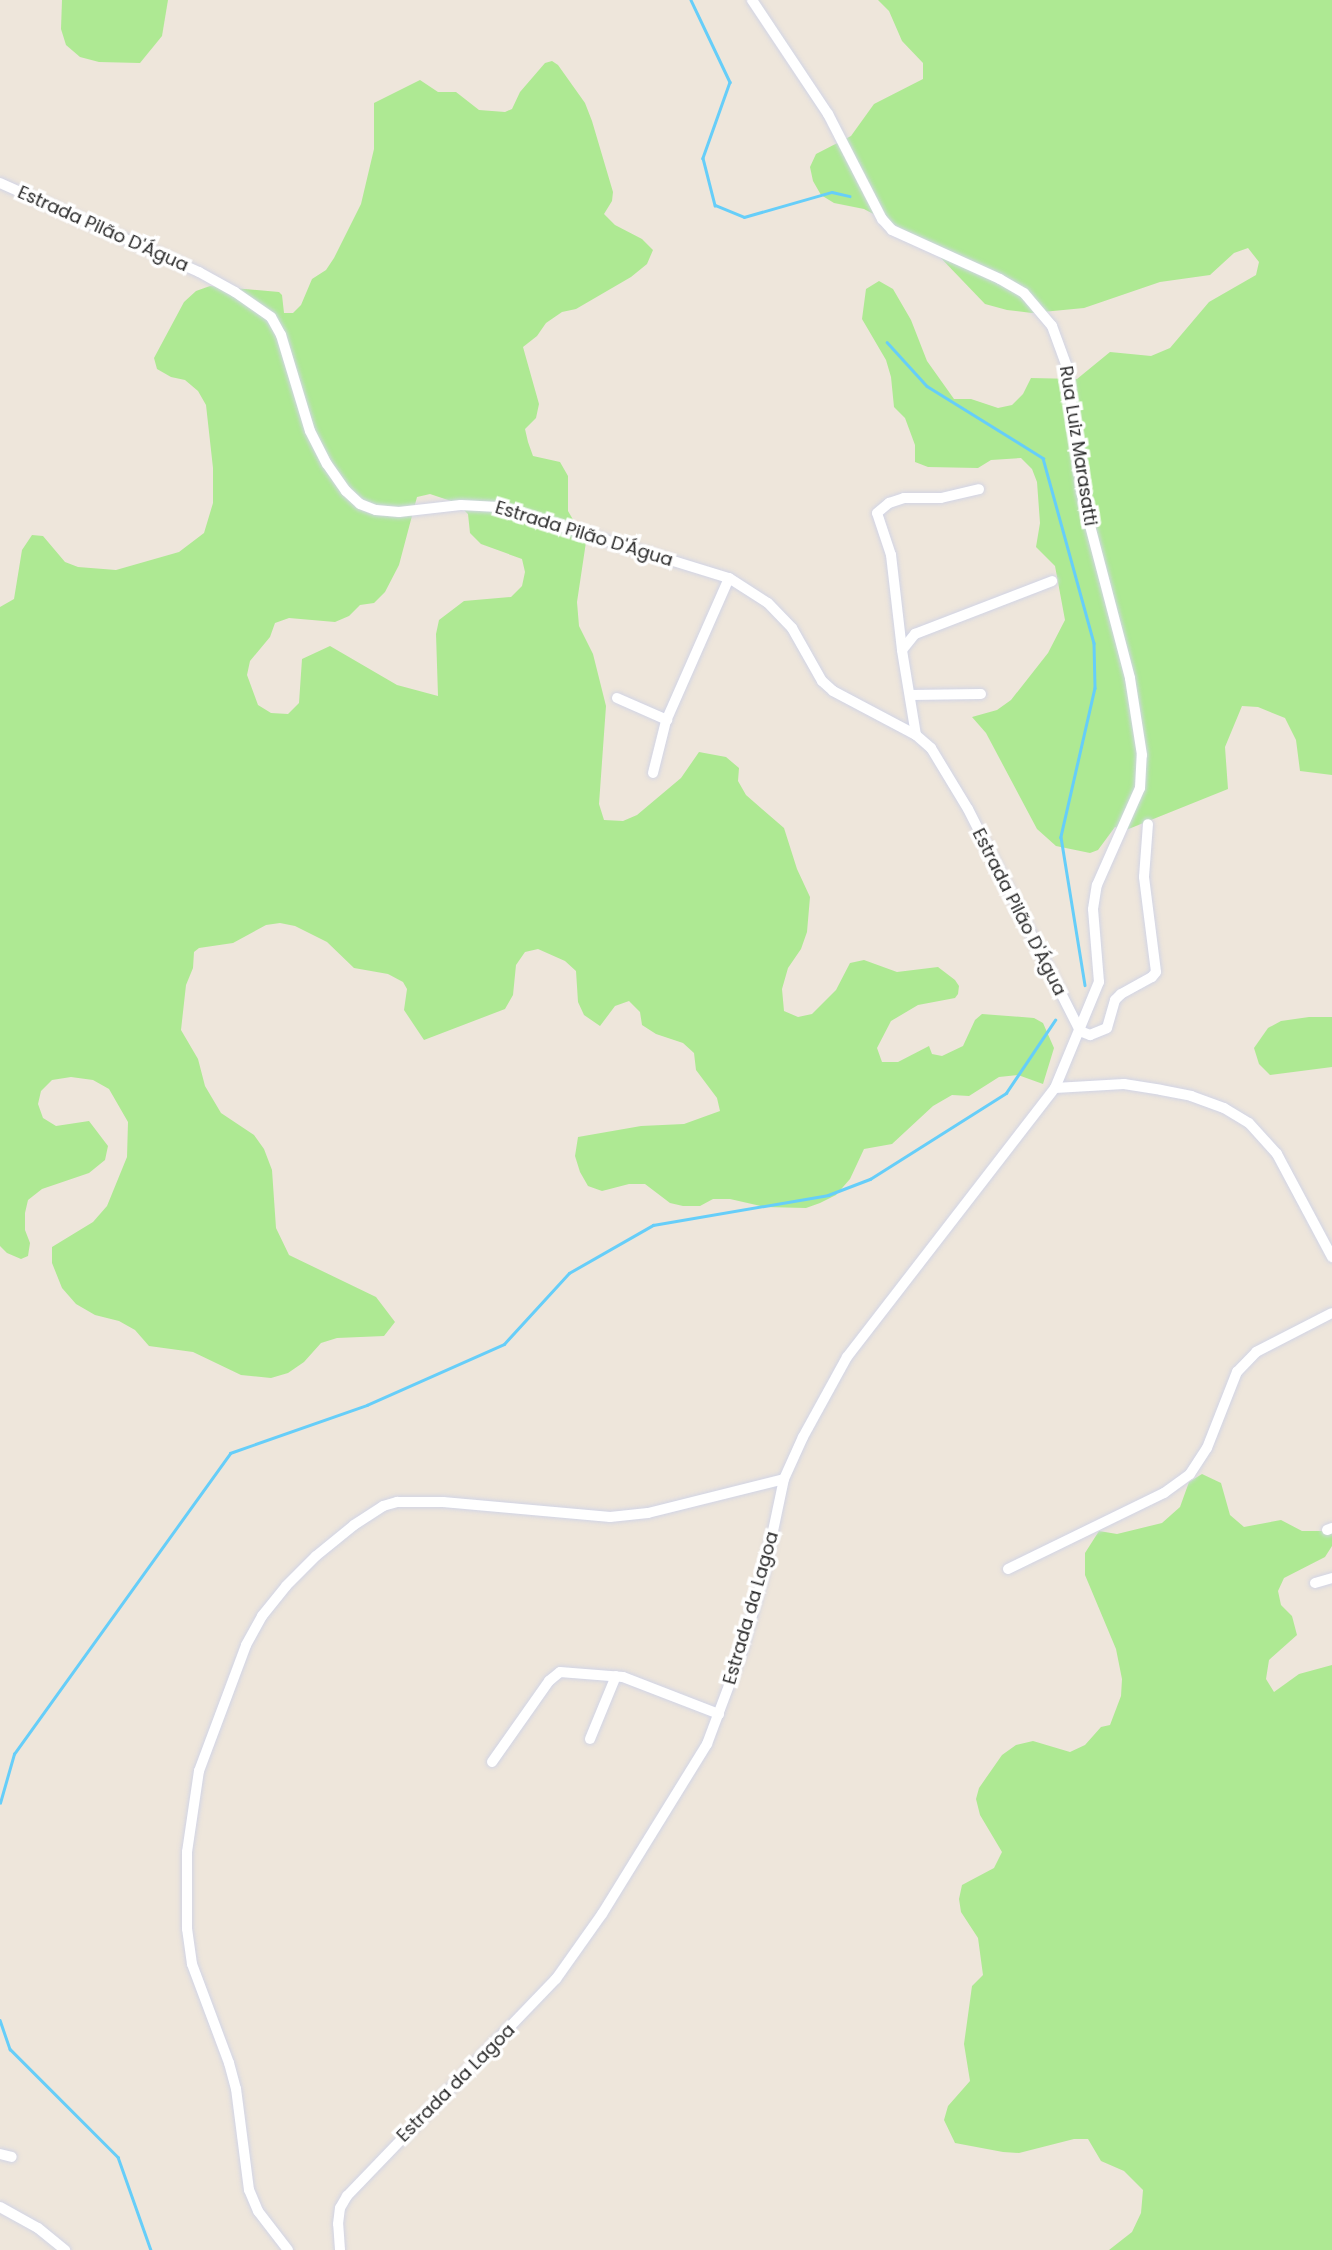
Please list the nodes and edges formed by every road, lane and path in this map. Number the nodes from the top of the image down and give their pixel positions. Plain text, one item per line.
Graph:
1 (752, 0) edge
2 (0, 183) edge
3 (979, 489) dead end
4 (729, 578) junction
5 (1052, 580) dead end
6 (902, 650) junction
7 (981, 694) dead end
8 (911, 695) junction
9 (617, 698) dead end
10 (667, 720) junction
11 (915, 735) junction
12 (653, 773) dead end
13 (1148, 824) dead end
14 (1080, 1031) junction
15 (1055, 1088) junction
16 (1332, 1257) edge
17 (1332, 1313) edge
18 (784, 1479) junction
19 (1008, 1569) dead end
20 (1332, 1578) edge
21 (1315, 1583) dead end
22 (616, 1676) junction
23 (719, 1714) junction
24 (590, 1739) dead end
25 (492, 1762) dead end
26 (0, 2154) edge
27 (12, 2157) dead end
28 (0, 2207) edge
29 (65, 2250) edge
30 (288, 2250) edge
31 (340, 2250) edge

1 - 14 street, Rua Luiz Marasatti
2 - 4 street, Estrada Pilão D'Água
3 - 6 street
4 - 10 street
4 - 11 street, Estrada Pilão D'Água
5 - 6 street
6 - 8 street
7 - 8 street
8 - 11 street
9 - 10 street
10 - 12 street
11 - 14 street, Estrada Pilão D'Água
13 - 14 street
14 - 15 street, Rua Luiz Marasatti
15 - 16 street
15 - 18 street, Estrada da Lagoa
17 - 19 street
18 - 23 street, Estrada da Lagoa
18 - 30 street
20 - 21 street
22 - 23 street
22 - 24 street
22 - 25 street
23 - 31 street, Estrada da Lagoa
26 - 27 street
28 - 29 street

